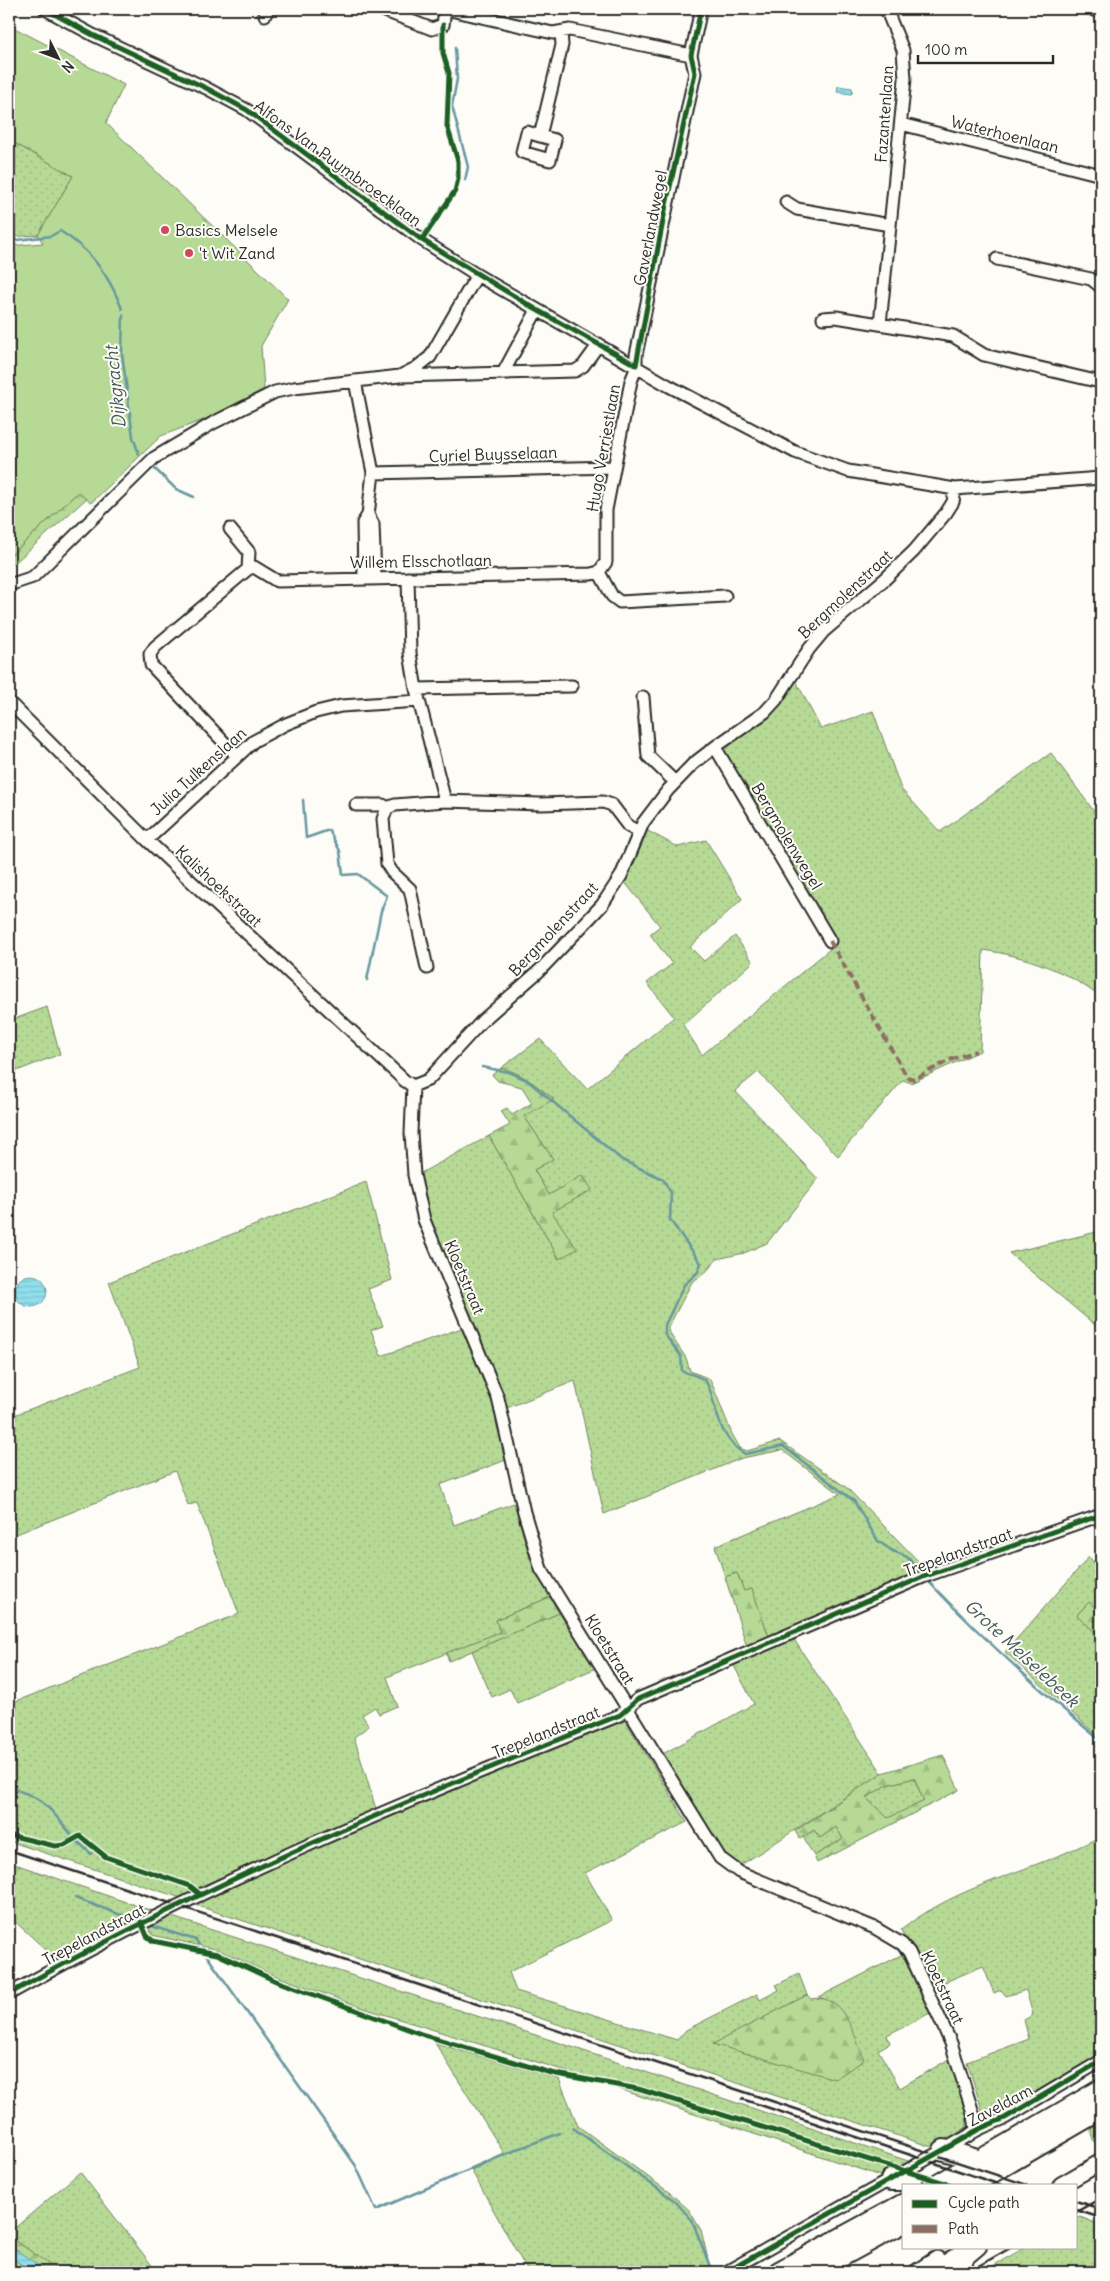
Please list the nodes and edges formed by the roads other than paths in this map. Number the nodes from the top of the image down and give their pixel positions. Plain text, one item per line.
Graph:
1 (45, 9) edge
2 (380, 9) edge
3 (446, 9) edge
4 (701, 9) edge
5 (886, 9) edge
6 (1096, 9) edge
7 (1101, 10) edge
8 (561, 32) junction
9 (691, 55) junction
10 (901, 124) junction
11 (540, 136) dead end
12 (1101, 175) edge
13 (786, 202) dead end
14 (890, 225) junction
15 (996, 259) dead end
16 (477, 275) junction
17 (1101, 287) edge
18 (537, 310) junction
19 (824, 318) dead end
20 (880, 324) junction
21 (599, 344) junction
22 (430, 357) junction
23 (636, 365) junction
24 (504, 373) junction
25 (400, 376) junction
26 (446, 376) junction
27 (354, 381) junction
28 (1100, 382) edge
29 (614, 467) junction
30 (373, 473) junction
31 (1101, 478) edge
32 (955, 489) junction
33 (230, 529) dead end
34 (248, 569) junction
35 (598, 572) junction
36 (370, 578) junction
37 (408, 578) junction
38 (9, 586) edge
39 (726, 596) dead end
40 (572, 686) dead end
41 (416, 689) junction
42 (643, 697) dead end
43 (419, 701) junction
44 (9, 702) edge
45 (715, 747) junction
46 (237, 756) junction
47 (675, 782) junction
48 (445, 801) junction
49 (356, 805) dead end
50 (387, 808) junction
51 (639, 832) junction
52 (147, 840) junction
53 (830, 942) dead end
54 (428, 968) dead end
55 (413, 1086) junction
56 (1101, 1515) edge
57 (628, 1709) junction
58 (9, 1994) edge
59 (1101, 2061) edge
60 (1101, 2090) edge
61 (1101, 2109) edge
62 (976, 2129) junction
63 (944, 2150) junction
64 (980, 2161) junction
65 (1101, 2162) edge
66 (1101, 2171) edge
67 (890, 2180) junction
68 (912, 2184) edge
69 (940, 2184) edge
70 (972, 2184) edge
71 (1063, 2184) edge
72 (1078, 2184) edge
73 (902, 2205) edge
74 (902, 2223) edge
75 (953, 2248) edge
76 (968, 2248) edge
77 (978, 2248) edge
78 (726, 2272) edge
79 (780, 2272) edge
80 (812, 2272) edge
81 (917, 2272) edge
82 (931, 2272) edge
83 (963, 2272) edge

1 - 16 street, Alfons Van Puymbroecklaan
2 - 3 street
3 - 8 street
4 - 9 street, Gaverlandwegel
5 - 10 street, Fazantenlaan
6 - 7 main road
8 - 9 street
8 - 11 street
9 - 23 street, Gaverlandwegel
10 - 12 street, Waterhoenlaan
10 - 14 street, Fazantenlaan
13 - 14 street
14 - 20 street, Fazantenlaan
15 - 17 street
16 - 18 street, Alfons Van Puymbroecklaan
16 - 22 street
18 - 21 street, Alfons Van Puymbroecklaan
18 - 24 street
19 - 20 street
20 - 28 street
21 - 23 street, Alfons Van Puymbroecklaan
21 - 24 street
22 - 25 street
22 - 26 street
23 - 29 street, Hugo Verriestlaan
23 - 32 street, Alfons Van Puymbroecklaan
24 - 26 street
25 - 26 street
25 - 27 street
27 - 30 street
27 - 38 street
29 - 30 street, Cyriel Buysselaan
29 - 35 street, Hugo Verriestlaan
30 - 36 street
31 - 32 street
32 - 45 street, Bergmolenstraat
33 - 34 street
34 - 36 street, Willem Elsschotlaan
34 - 46 street
35 - 37 street, Willem Elsschotlaan
35 - 39 street
36 - 37 street, Willem Elsschotlaan
37 - 41 street
40 - 41 street
41 - 43 street
42 - 47 street
43 - 46 street, Julia Tulkenslaan
43 - 48 street
44 - 52 street, Kalishoekstraat
45 - 47 street, Bergmolenstraat
45 - 53 street, Bergmolenwegel
46 - 52 street, Julia Tulkenslaan
47 - 51 street, Bergmolenstraat
48 - 50 street
48 - 51 street
49 - 50 street
50 - 54 street
51 - 55 street, Bergmolenstraat
52 - 55 street, Kalishoekstraat
55 - 57 street, Kloetstraat
56 - 57 street, Trepelandstraat
57 - 58 street, Trepelandstraat
57 - 62 street, Kloetstraat
59 - 62 street, Zaveldam
60 - 64 highway
61 - 70 highway
62 - 63 street, Zaveldam
63 - 64 highway
63 - 67 street, Zaveldam
64 - 69 highway
65 - 71 main road
66 - 72 main road
67 - 68 highway
67 - 78 street, Zaveldam
73 - 79 highway
74 - 80 highway
75 - 81 main road
76 - 82 main road
77 - 83 street

